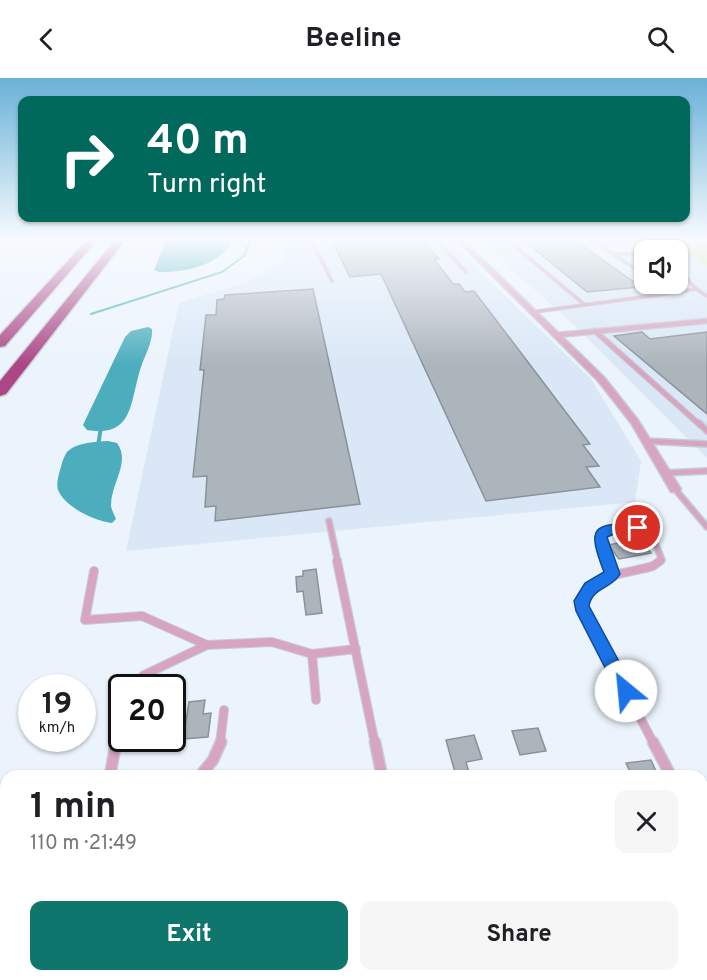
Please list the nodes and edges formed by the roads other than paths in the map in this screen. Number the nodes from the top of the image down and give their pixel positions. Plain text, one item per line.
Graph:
1 (55, 281) edge
2 (87, 281) edge
3 (502, 281) edge
4 (557, 281) edge
5 (689, 281) edge
6 (696, 289) junction
7 (688, 290) edge
8 (665, 294) edge
9 (707, 296) edge
10 (585, 305) junction
11 (533, 312) junction
12 (707, 321) edge
13 (595, 331) junction
14 (556, 335) junction
15 (0, 343) edge
16 (0, 391) edge
17 (707, 431) edge
18 (645, 441) junction
19 (707, 444) edge
20 (707, 471) edge
21 (663, 472) junction
22 (675, 489) joint
23 (329, 521) dead end
24 (707, 527) edge
25 (93, 571) dead end
26 (612, 574) junction
27 (207, 645) junction
28 (356, 649) junction
29 (312, 654) junction
30 (146, 674) edge
31 (316, 700) dead end
32 (224, 710) dead end
33 (114, 752) edge
34 (111, 770) edge
35 (206, 770) edge
36 (381, 770) edge
37 (668, 770) edge

1 - 15 highway
2 - 16 highway
3 - 11 street
4 - 10 lane
5 - 6 lane
6 - 7 lane
6 - 9 lane
8 - 10 lane
10 - 11 lane
11 - 14 street
12 - 13 lane
13 - 14 lane
13 - 17 lane
14 - 18 street
18 - 19 lane
18 - 21 street
20 - 21 lane
21 - 22 street
22 - 24 lane
23 - 28 lane
25 - 27 lane
26 - 26 lane
26 - 37 lane
27 - 29 lane
27 - 30 lane
28 - 29 lane
28 - 36 lane
29 - 31 lane
32 - 35 lane
33 - 34 lane

